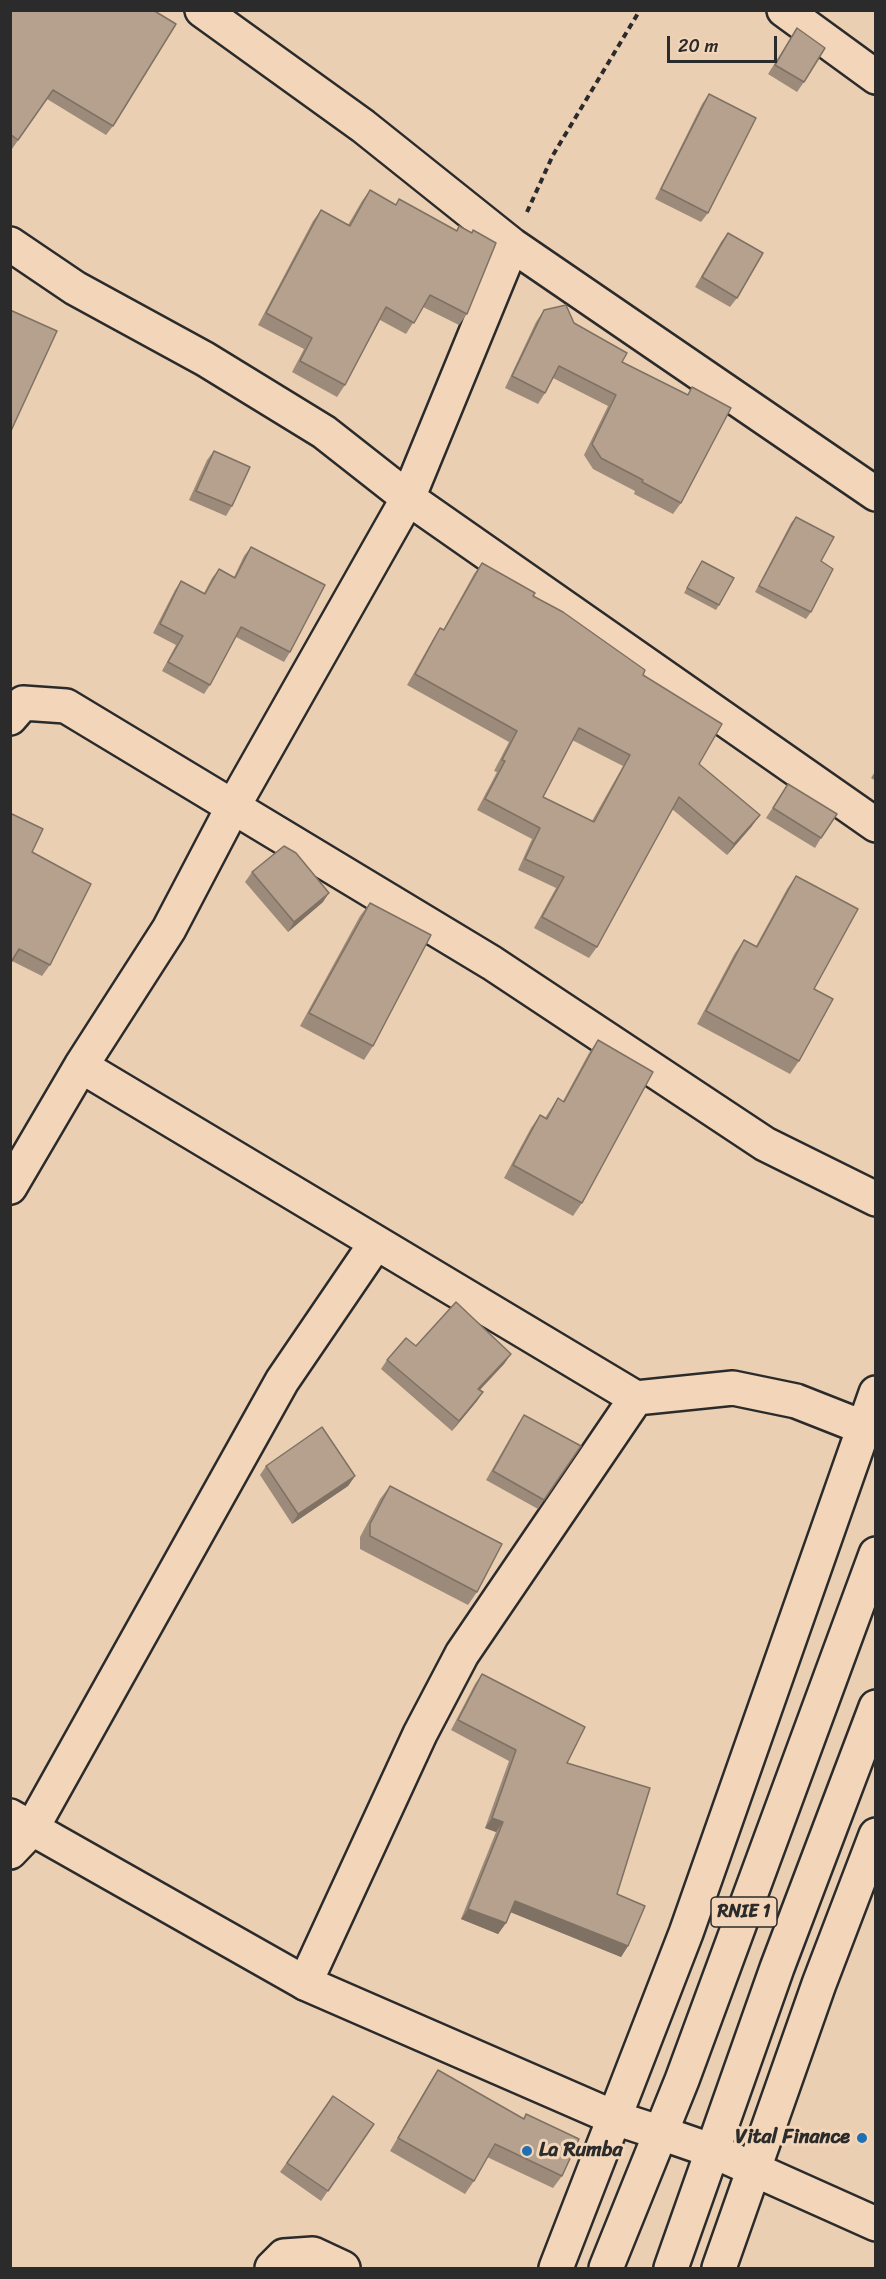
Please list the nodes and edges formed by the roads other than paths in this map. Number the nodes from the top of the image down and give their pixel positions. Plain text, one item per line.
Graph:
1 (202, 10) edge
2 (784, 10) edge
3 (876, 77) edge
4 (10, 244) edge
5 (512, 245) junction
6 (876, 494) edge
7 (408, 498) junction
8 (10, 718) edge
9 (234, 805) junction
10 (876, 825) edge
11 (81, 1066) junction
12 (10, 1187) edge
13 (876, 1199) edge
14 (376, 1243) junction
15 (876, 1394) edge
16 (636, 1398) junction
17 (862, 1427) junction
18 (876, 1554) edge
19 (876, 1707) edge
20 (17, 1833) edge
21 (874, 1845) edge
22 (305, 1983) junction
23 (615, 2118) junction
24 (661, 2133) junction
25 (713, 2151) junction
26 (753, 2169) junction
27 (876, 2224) edge
28 (272, 2268) edge
29 (343, 2268) edge
30 (556, 2268) edge
31 (606, 2268) edge
32 (671, 2268) edge
33 (719, 2268) edge

1 - 5 main road
2 - 3 main road
4 - 7 main road
5 - 6 main road
5 - 7 main road
7 - 9 main road
7 - 10 main road
8 - 9 main road
9 - 11 main road
9 - 13 main road
11 - 12 main road
11 - 14 main road
14 - 16 main road
14 - 20 main road
15 - 17 main road
16 - 17 main road
16 - 22 main road
17 - 23 main road
18 - 24 main road, RNIE 1
19 - 25 main road, RNIE 1
20 - 22 main road
21 - 26 main road
22 - 23 main road
23 - 24 main road
23 - 30 main road
24 - 25 main road
24 - 31 main road, RNIE 1
25 - 26 main road
25 - 32 main road, RNIE 1
26 - 27 main road
26 - 33 main road
28 - 29 main road

